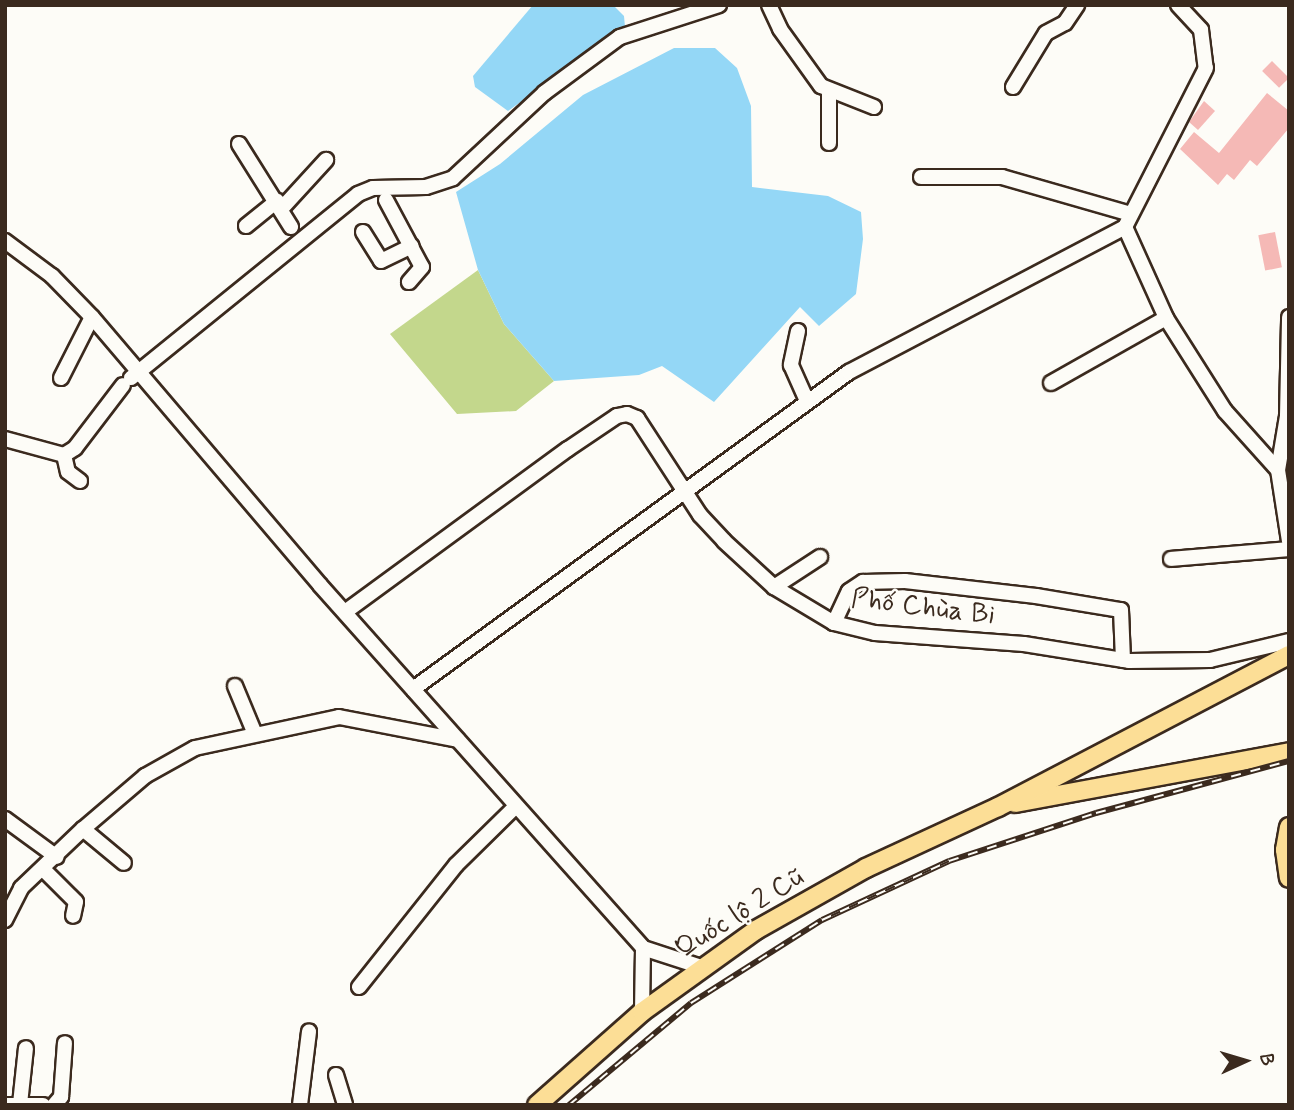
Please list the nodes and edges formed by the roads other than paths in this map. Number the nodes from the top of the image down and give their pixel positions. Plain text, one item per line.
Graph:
1 (719, 5) edge
2 (769, 5) edge
3 (1077, 5) edge
4 (1184, 8) edge
5 (1013, 87) dead end
6 (829, 93) junction
7 (874, 107) dead end
8 (829, 143) dead end
9 (239, 144) dead end
10 (326, 160) dead end
11 (921, 177) dead end
12 (384, 193) junction
13 (280, 204) junction
14 (1128, 220) junction
15 (246, 226) dead end
16 (363, 232) dead end
17 (294, 235) junction
18 (5, 241) edge
19 (412, 246) junction
20 (409, 282) dead end
21 (92, 317) junction
22 (1289, 317) edge
23 (1166, 318) junction
24 (797, 331) dead end
25 (61, 378) dead end
26 (131, 378) junction
27 (1051, 383) dead end
28 (807, 401) junction
29 (6, 442) edge
30 (64, 455) junction
31 (1278, 470) junction
32 (80, 481) dead end
33 (684, 491) junction
34 (1289, 541) edge
35 (1289, 549) edge
36 (820, 557) dead end
37 (1171, 559) dead end
38 (774, 587) junction
39 (345, 612) junction
40 (834, 623) junction
41 (1289, 641) edge
42 (1289, 655) edge
43 (1123, 660) junction
44 (235, 686) dead end
45 (412, 689) junction
46 (255, 734) junction
47 (459, 741) junction
48 (1289, 752) edge
49 (516, 806) junction
50 (998, 807) junction
51 (5, 819) edge
52 (1289, 827) edge
53 (83, 829) junction
54 (57, 857) junction
55 (124, 863) dead end
56 (44, 870) junction
57 (1289, 877) edge
58 (73, 916) dead end
59 (5, 920) edge
60 (643, 948) junction
61 (701, 967) junction
62 (359, 987) dead end
63 (642, 1012) junction
64 (309, 1032) dead end
65 (65, 1042) dead end
66 (26, 1048) dead end
67 (336, 1075) dead end
68 (10, 1104) edge
69 (43, 1105) edge
70 (54, 1105) edge
71 (300, 1105) edge
72 (345, 1105) edge
73 (537, 1105) edge

1 - 12 street
2 - 6 street
3 - 5 street
4 - 14 street
6 - 7 street
6 - 8 street
9 - 13 street
10 - 13 street
11 - 14 street
12 - 17 street
12 - 19 street
13 - 15 street
13 - 17 street
14 - 23 street
14 - 28 street
16 - 19 street
17 - 26 street
18 - 21 street
19 - 20 street
21 - 25 street
21 - 26 street
22 - 31 street
23 - 27 street
23 - 31 street
24 - 28 street
26 - 30 street
26 - 39 street
28 - 33 street
29 - 30 street
30 - 32 street
31 - 34 street
33 - 38 street, Phố Chùa Bi
33 - 39 street, Phố Chùa Bi
33 - 45 street
35 - 37 street
36 - 38 street
38 - 40 street, Phố Chùa Bi
39 - 45 street
40 - 43 street, Phố Chùa Bi
40 - 43 street
41 - 43 street, Phố Chùa Bi
42 - 50 main road, Quốc lộ 2 Cũ
44 - 46 street
45 - 47 street
46 - 47 street
46 - 53 street
47 - 49 street
48 - 50 main road, Quốc lộ 2 Cũ
49 - 60 street
49 - 62 street
50 - 61 main road, Quốc lộ 2 Cũ
51 - 54 street
52 - 57 main road
53 - 54 street
53 - 55 street
54 - 56 street
56 - 58 street
56 - 59 street
60 - 61 street
60 - 63 street
61 - 63 main road, Quốc lộ 2 Cũ
63 - 73 main road, Quốc lộ 2 Cũ
64 - 71 street
65 - 70 street
66 - 68 street
67 - 72 street
68 - 69 street

